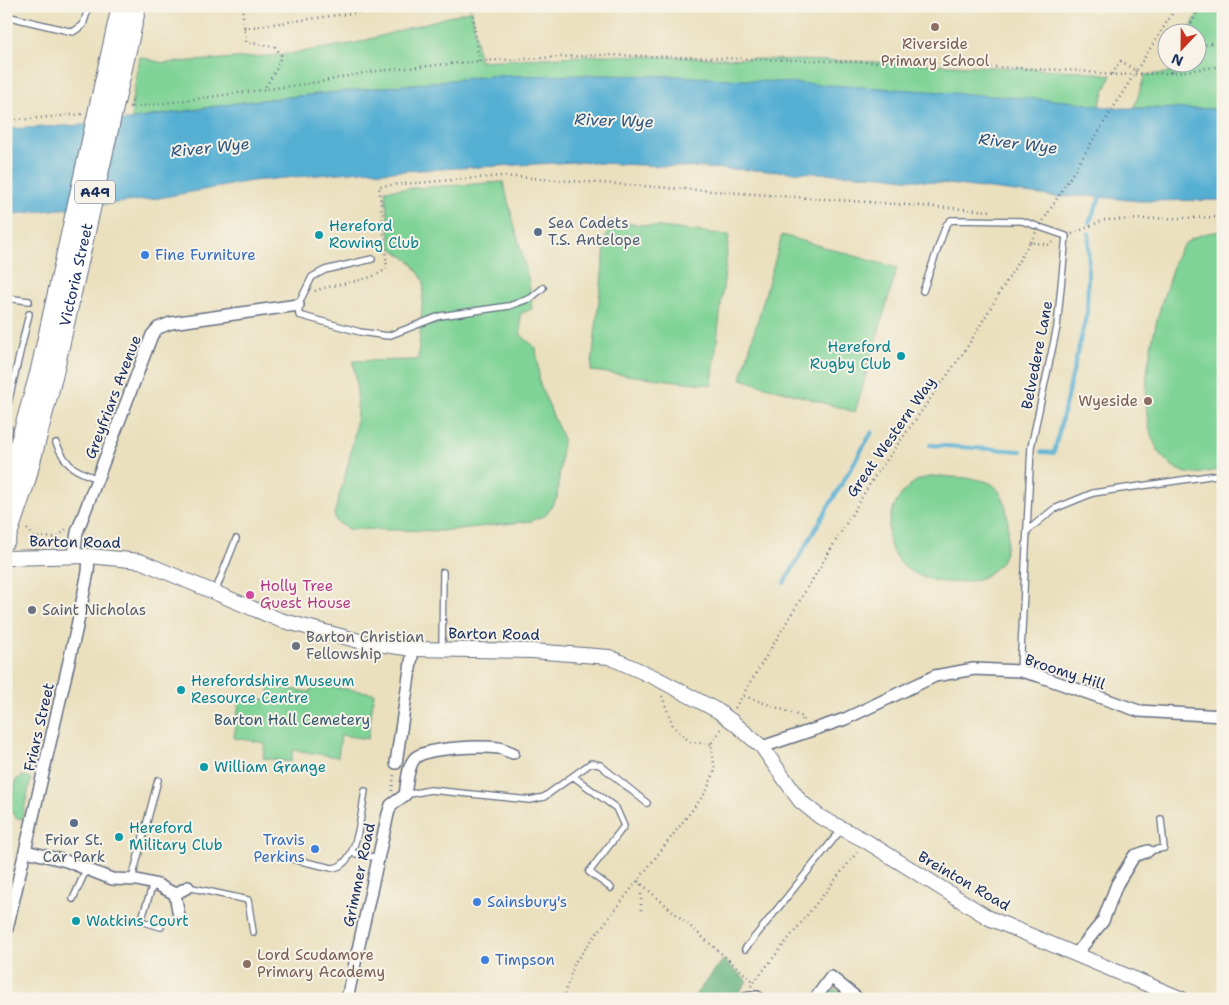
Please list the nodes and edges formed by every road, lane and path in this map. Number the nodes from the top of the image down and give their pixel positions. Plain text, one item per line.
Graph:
1 (89, 6) edge
2 (121, 6) edge
3 (137, 6) edge
4 (242, 6) edge
5 (404, 6) edge
6 (486, 6) edge
7 (1176, 6) edge
8 (1201, 6) edge
9 (1213, 6) edge
10 (394, 7) edge
11 (1223, 12) edge
12 (6, 16) edge
13 (1192, 22) edge
14 (244, 28) junction
15 (1223, 39) edge
16 (1206, 45) edge
17 (479, 62) junction
18 (1221, 65) edge
19 (1136, 71) junction
20 (1170, 73) joint
21 (1112, 75) junction
22 (264, 89) junction
23 (131, 108) dead end
24 (86, 113) dead end
25 (6, 121) edge
26 (993, 211) dead end
27 (1223, 217) edge
28 (1066, 236) junction
29 (1030, 242) junction
30 (372, 259) dead end
31 (543, 288) dead end
32 (922, 290) dead end
33 (6, 298) edge
34 (29, 302) dead end
35 (298, 305) junction
36 (29, 314) dead end
37 (46, 376) junction
38 (6, 412) edge
39 (6, 426) edge
40 (6, 440) edge
41 (56, 443) dead end
42 (1223, 474) edge
43 (98, 479) junction
44 (6, 491) edge
45 (28, 525) dead end
46 (1028, 530) junction
47 (77, 532) junction
48 (236, 539) dead end
49 (6, 540) edge
50 (74, 556) junction
51 (89, 556) junction
52 (6, 558) edge
53 (443, 572) dead end
54 (215, 592) junction
55 (413, 649) junction
56 (442, 649) junction
57 (1020, 671) junction
58 (656, 678) junction
59 (744, 696) junction
60 (728, 716) junction
61 (1223, 716) edge
62 (799, 734) junction
63 (711, 744) junction
64 (762, 747) junction
65 (513, 754) dead end
66 (396, 763) joint
67 (574, 777) junction
68 (158, 780) dead end
69 (365, 791) dead end
70 (405, 795) junction
71 (647, 803) dead end
72 (391, 805) junction
73 (1161, 819) dead end
74 (843, 828) junction
75 (866, 840) junction
76 (26, 850) junction
77 (1148, 851) joint
78 (352, 853) junction
79 (283, 857) dead end
80 (378, 858) junction
81 (86, 870) junction
82 (132, 879) junction
83 (638, 881) junction
84 (153, 884) junction
85 (641, 884) junction
86 (188, 887) joint
87 (611, 888) dead end
88 (175, 894) junction
89 (73, 899) dead end
90 (641, 912) dead end
91 (179, 916) dead end
92 (161, 927) dead end
93 (253, 932) dead end
94 (6, 933) edge
95 (745, 949) dead end
96 (1076, 954) junction
97 (348, 999) edge
98 (563, 999) edge
99 (745, 999) edge
100 (760, 999) edge
101 (815, 999) edge
102 (858, 999) edge
103 (1182, 999) edge

1 - 12 lane
2 - 37 highway, Victoria Street / A49, bridge
3 - 37 highway, Victoria Street / A49, bridge
4 - 14 path
5 - 10 path
6 - 17 path
7 - 19 path, Great Western Way
8 - 13 path
9 - 11 path
10 - 14 path
14 - 22 path
15 - 16 path
17 - 21 path
17 - 22 path
18 - 20 path
19 - 21 path
19 - 29 path, Great Western Way, bridge
20 - 21 path
22 - 23 path
24 - 25 path
26 - 35 path
27 - 28 path
28 - 29 path
28 - 32 lane
28 - 46 lane, Belvedere Lane
29 - 59 path, Great Western Way
30 - 35 lane
31 - 35 lane
33 - 34 lane
35 - 43 street, Greyfriars Avenue
36 - 38 lane
37 - 44 highway, Victoria Street / A49
37 - 49 highway, Victoria Street / A49
39 - 40 lane
41 - 43 lane
42 - 46 lane
43 - 47 street, Greyfriars Avenue
45 - 47 path
46 - 57 lane, Belvedere Lane
47 - 50 street, Greyfriars Avenue
48 - 54 lane
50 - 51 street, Barton Road
50 - 52 street, Barton Road
51 - 54 street, Barton Road
51 - 76 street, Friars Street
53 - 56 lane
54 - 55 street, Barton Road
55 - 56 street, Barton Road
55 - 66 street
56 - 58 street, Barton Road
57 - 61 street, Broomy Hill
57 - 62 street, Broomy Hill
58 - 60 street, Barton Road
58 - 63 path
59 - 60 path, Great Western Way
59 - 62 path
60 - 63 path, Great Western Way
60 - 64 street, Barton Road
62 - 64 street, Broomy Hill
63 - 83 path
64 - 74 street, Breinton Road
65 - 70 street
66 - 72 path
67 - 70 lane
67 - 71 lane
67 - 87 lane
68 - 82 lane
69 - 78 lane
70 - 72 street
72 - 80 street, Grimmer Road
73 - 77 lane
74 - 75 street, Breinton Road
74 - 95 lane
75 - 85 path
75 - 96 street, Breinton Road
76 - 81 street
76 - 94 street, Friars Street
77 - 96 street
78 - 79 lane
78 - 80 lane
80 - 97 street, Grimmer Road
81 - 82 street
81 - 89 lane
82 - 84 street
83 - 85 path
83 - 98 path
84 - 88 street
84 - 92 lane
85 - 90 path
86 - 88 street
86 - 93 lane
88 - 91 street
96 - 103 street, Breinton Road
99 - 100 street
101 - 102 street

